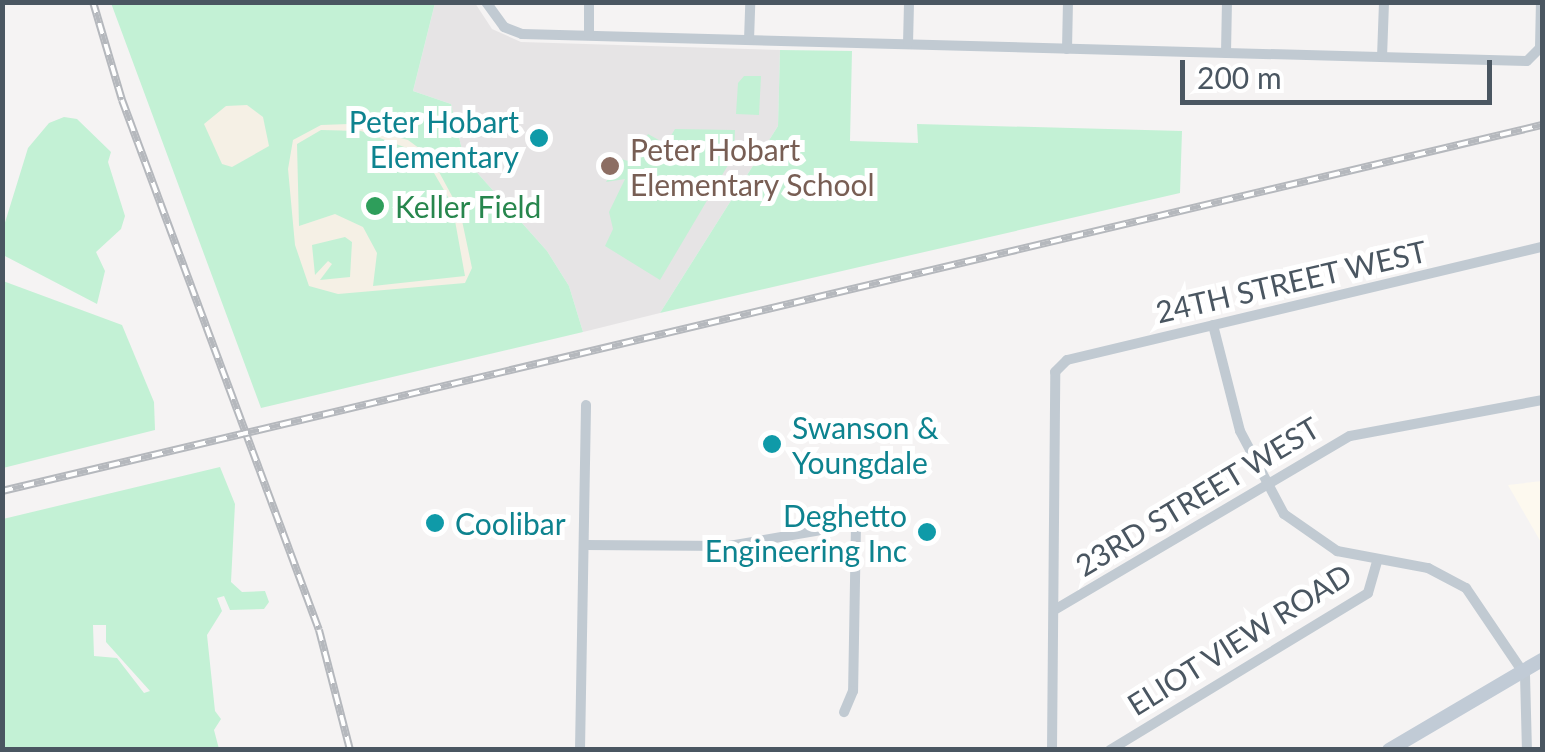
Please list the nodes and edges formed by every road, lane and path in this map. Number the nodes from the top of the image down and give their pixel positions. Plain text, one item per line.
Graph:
1 (486, 2) edge
2 (590, 2) edge
3 (750, 2) edge
4 (910, 2) edge
5 (1068, 2) edge
6 (1227, 2) edge
7 (1384, 2) edge
8 (1541, 2) edge
9 (589, 36) junction
10 (749, 40) junction
11 (908, 44) junction
12 (1067, 49) junction
13 (1226, 53) junction
14 (1382, 57) junction
15 (1542, 247) edge
16 (1214, 325) junction
17 (1542, 400) edge
18 (586, 405) dead end
19 (1266, 481) junction
20 (584, 545) junction
21 (1378, 559) junction
22 (1056, 609) junction
23 (1542, 660) edge
24 (1542, 672) edge
25 (1525, 675) junction
26 (844, 712) dead end
27 (580, 750) edge
28 (1052, 750) edge
29 (1110, 750) edge
30 (1390, 750) edge
31 (1527, 750) edge

1 - 9 street
2 - 9 street
3 - 10 street
4 - 11 street
5 - 12 street
6 - 13 street
7 - 14 street
8 - 14 street
9 - 10 street
10 - 11 street
11 - 12 street
12 - 13 street
13 - 14 street
15 - 16 street, 24TH STREET WEST
16 - 19 street
16 - 22 street, 24TH STREET WEST
17 - 19 street, 23RD STREET WEST
18 - 20 street
19 - 21 street
19 - 22 street, 23RD STREET WEST
20 - 26 street
20 - 27 street
21 - 25 street
21 - 29 street, ELIOT VIEW ROAD
22 - 28 street
23 - 25 street
24 - 25 street
25 - 30 street
25 - 31 street

